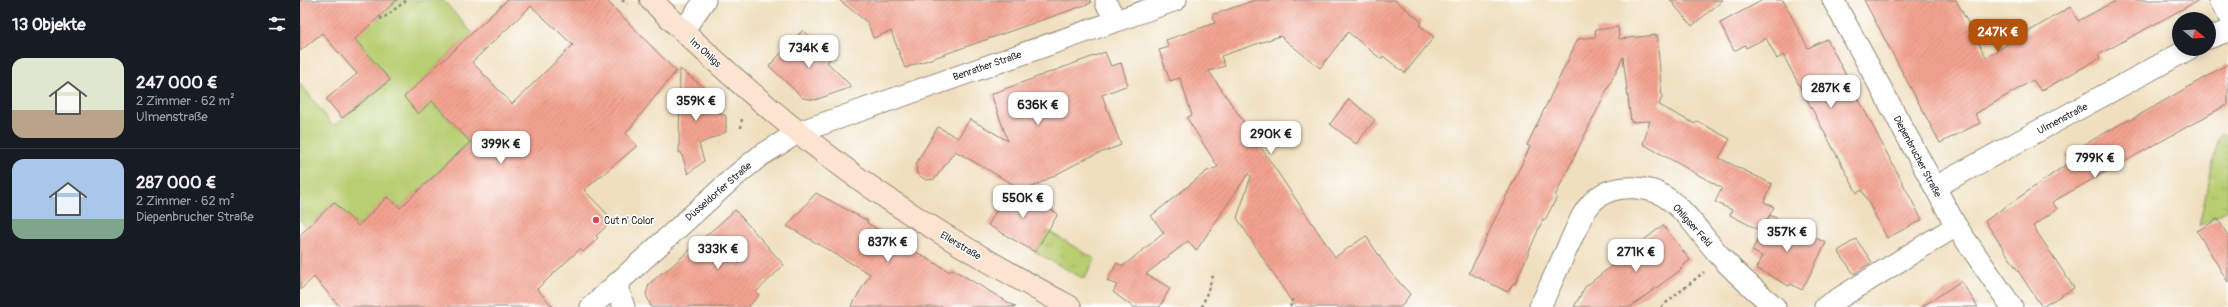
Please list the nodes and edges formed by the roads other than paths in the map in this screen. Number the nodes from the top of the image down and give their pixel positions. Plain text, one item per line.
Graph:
1 (650, 0) edge
2 (705, 0) edge
3 (1106, 0) edge
4 (1176, 0) edge
5 (1833, 0) edge
6 (2219, 0) edge
7 (2228, 14) edge
8 (1116, 20) junction
9 (683, 31) junction
10 (2228, 31) edge
11 (2216, 35) edge
12 (2176, 56) edge
13 (799, 132) junction
14 (1935, 187) junction
15 (1956, 226) junction
16 (616, 284) junction
17 (591, 307) edge
18 (624, 307) edge
19 (1070, 307) edge
20 (1540, 307) edge
21 (1774, 307) edge
22 (1825, 307) edge
23 (2012, 307) edge

1 - 9 main road, Im Ohligs
2 - 9 street
3 - 8 street
4 - 8 street, Benrather Straße
5 - 14 street, Diepenbrucher Straße
6 - 7 street
8 - 13 street, Benrather Straße
9 - 13 main road, Im Ohligs
10 - 11 street
12 - 14 street, Ulmenstraße
13 - 16 street, Düsseldorfer Straße
13 - 19 main road, Ellerstraße
14 - 15 street, Diepenbrucher Straße
15 - 22 street
15 - 23 street, Diepenbrucher Straße
16 - 17 street, Düsseldorfer Straße
16 - 18 street
20 - 21 street, Ohligser Feld

